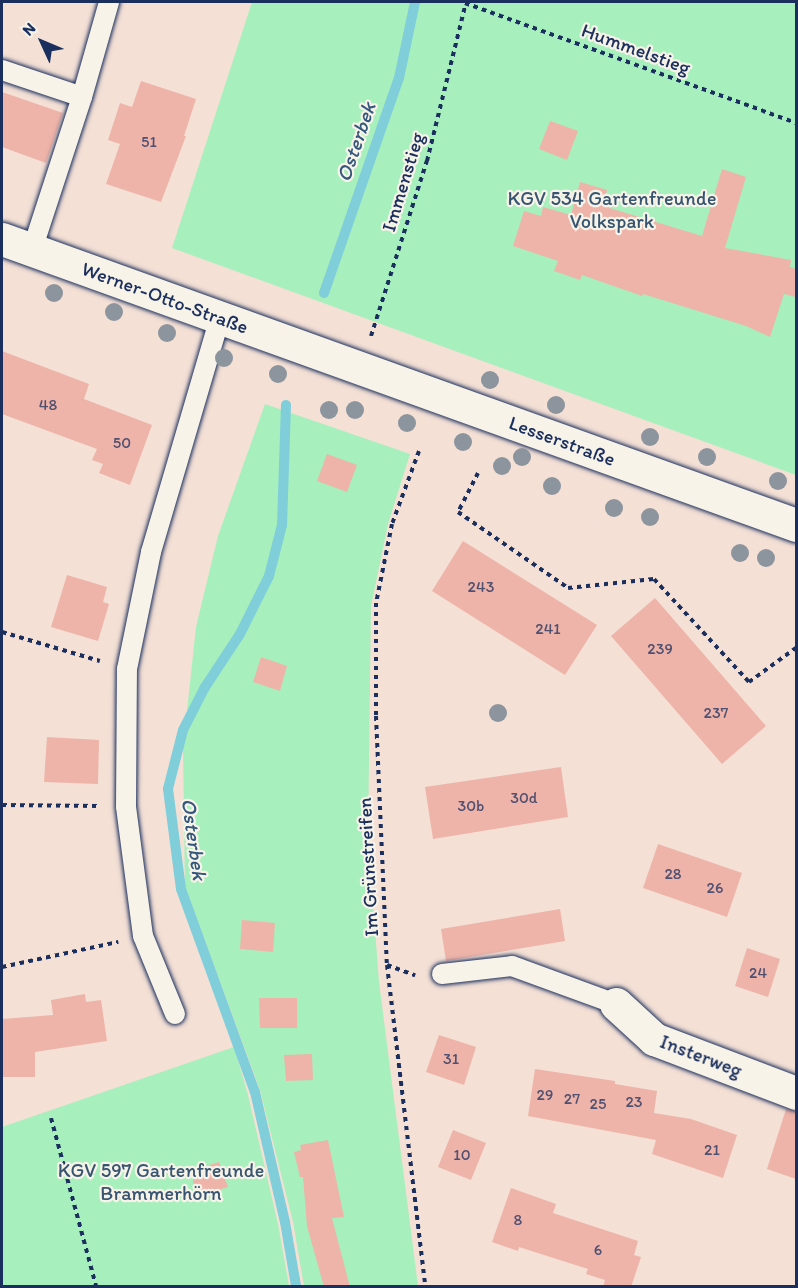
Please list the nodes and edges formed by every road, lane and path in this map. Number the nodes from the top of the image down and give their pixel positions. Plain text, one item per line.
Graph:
1 (109, 2) edge
2 (466, 2) edge
3 (2, 70) edge
4 (82, 97) junction
5 (796, 123) edge
6 (2, 239) edge
7 (32, 250) junction
8 (220, 318) junction
9 (327, 356) joint
10 (359, 368) junction
11 (419, 450) dead end
12 (478, 473) dead end
13 (796, 525) edge
14 (2, 632) edge
15 (796, 648) edge
16 (127, 669) junction
17 (2, 805) edge
18 (126, 806) junction
19 (143, 936) junction
20 (2, 967) edge
21 (442, 974) dead end
22 (616, 1004) joint
23 (175, 1014) dead end
24 (796, 1093) edge
25 (51, 1119) dead end
26 (96, 1287) edge
27 (425, 1287) edge

1 - 4 lane
2 - 5 path, Hummelstieg
2 - 10 path, Immenstieg
3 - 4 lane
4 - 7 lane
6 - 7 main road, Werner-Otto-Straße
7 - 8 main road, Werner-Otto-Straße
8 - 9 main road, Werner-Otto-Straße
8 - 16 lane
9 - 10 main road, Lesserstraße
10 - 13 main road, Lesserstraße
11 - 27 path, Im Grünstreifen
12 - 15 path
14 - 16 path
16 - 18 lane
17 - 18 path
18 - 19 lane
19 - 20 path
19 - 23 lane
21 - 22 lane
22 - 24 main road, Insterweg
25 - 26 path

